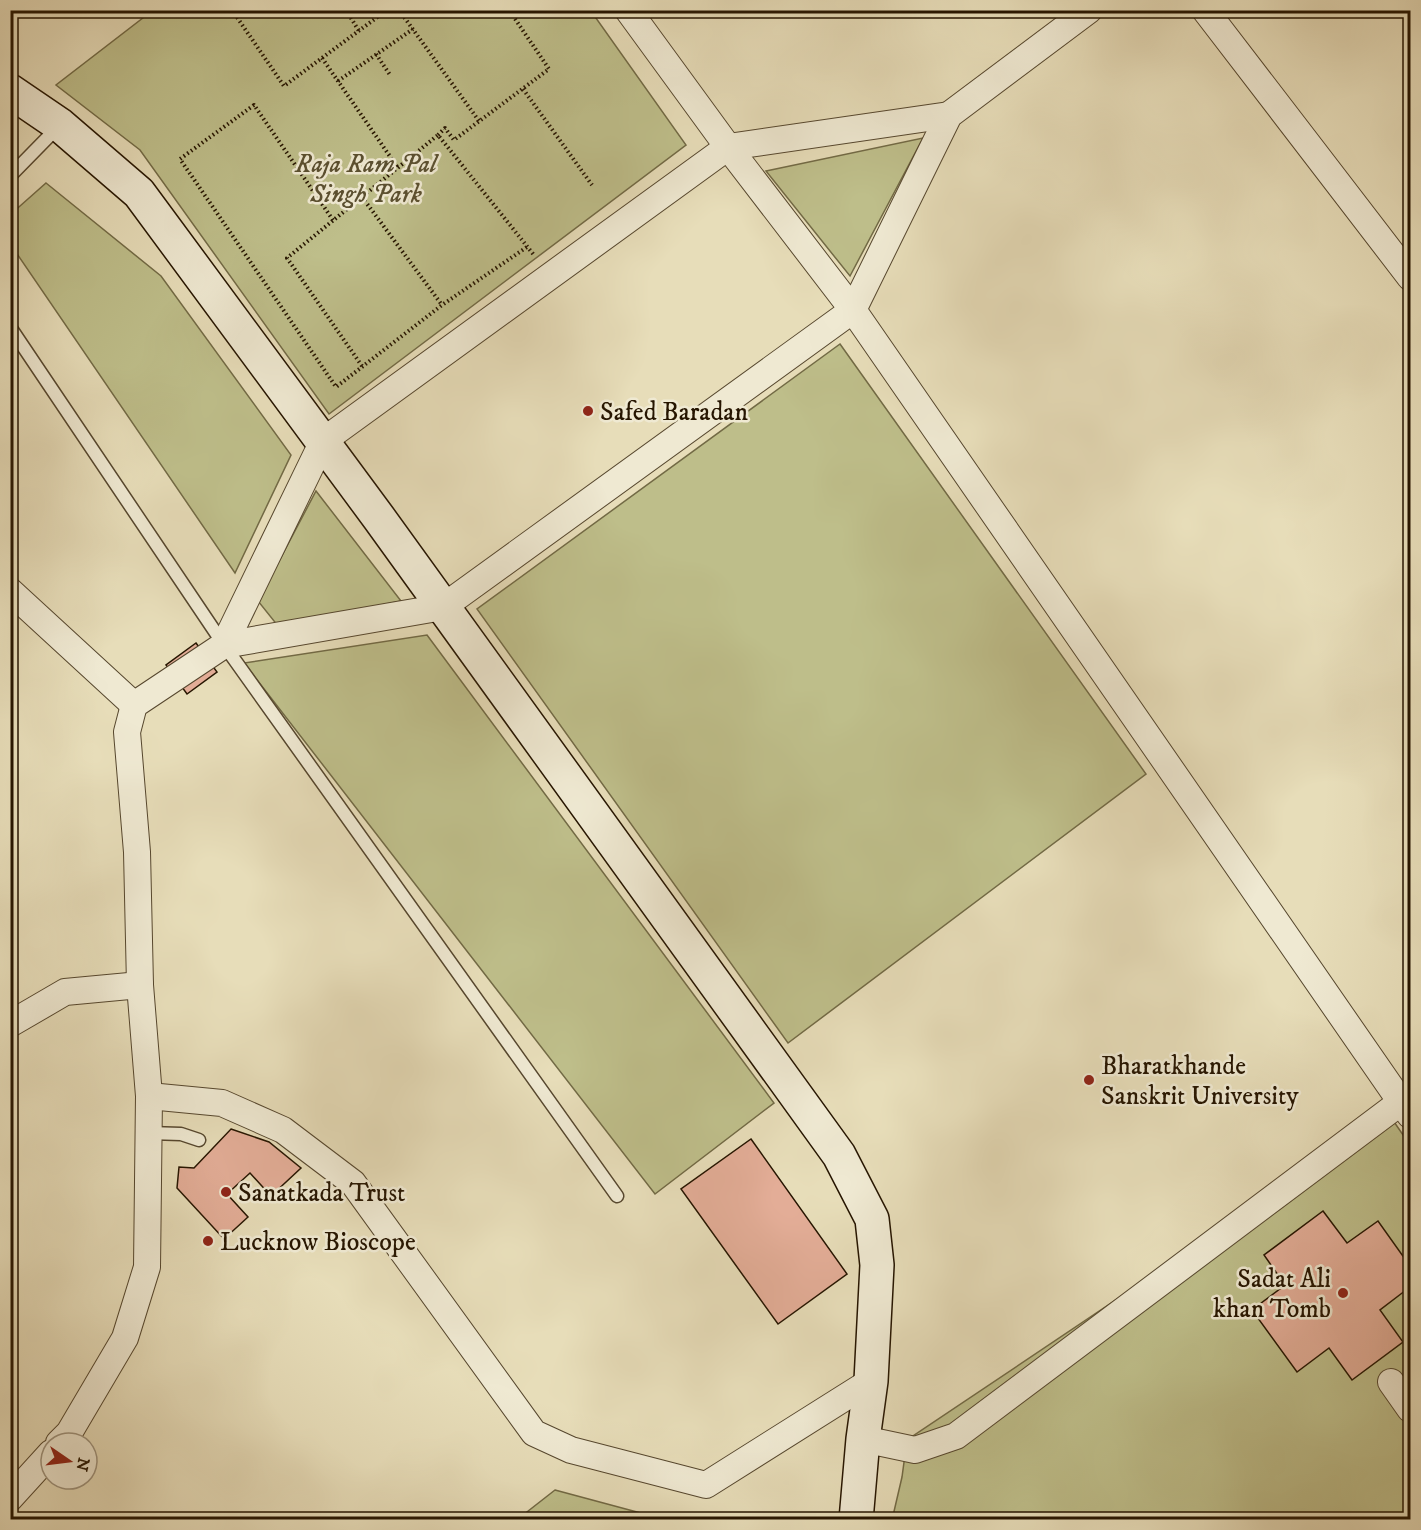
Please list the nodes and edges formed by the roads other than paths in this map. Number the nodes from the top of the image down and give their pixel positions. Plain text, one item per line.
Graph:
1 (628, 10) edge
2 (1089, 10) edge
3 (1205, 10) edge
4 (10, 91) edge
5 (949, 115) junction
6 (60, 125) junction
7 (728, 147) junction
8 (10, 176) edge
9 (1410, 277) edge
10 (853, 310) junction
11 (10, 327) edge
12 (323, 441) junction
13 (10, 591) edge
14 (443, 607) junction
15 (224, 645) junction
16 (134, 705) junction
17 (140, 985) junction
18 (10, 1024) edge
19 (149, 1096) junction
20 (1407, 1104) edge
21 (149, 1133) junction
22 (200, 1140) dead end
23 (617, 1196) dead end
24 (872, 1381) junction
25 (1391, 1382) dead end
26 (1410, 1409) edge
27 (70, 1431) edge
28 (863, 1438) junction
29 (39, 1466) edge
30 (10, 1498) edge
31 (856, 1520) edge

1 - 7 street
2 - 5 street
3 - 9 street
4 - 6 street
5 - 7 street
5 - 10 street
6 - 8 lane
6 - 12 street
7 - 10 street
7 - 12 street
10 - 14 street
10 - 20 street
11 - 15 lane
12 - 14 street
12 - 15 street
13 - 16 street
14 - 15 street
14 - 24 street
15 - 16 street
15 - 23 lane
16 - 17 street
17 - 18 street
17 - 19 street
19 - 21 street
19 - 24 street
20 - 28 street
21 - 22 lane
21 - 27 street
24 - 28 street
25 - 26 street
28 - 31 street
29 - 30 street

